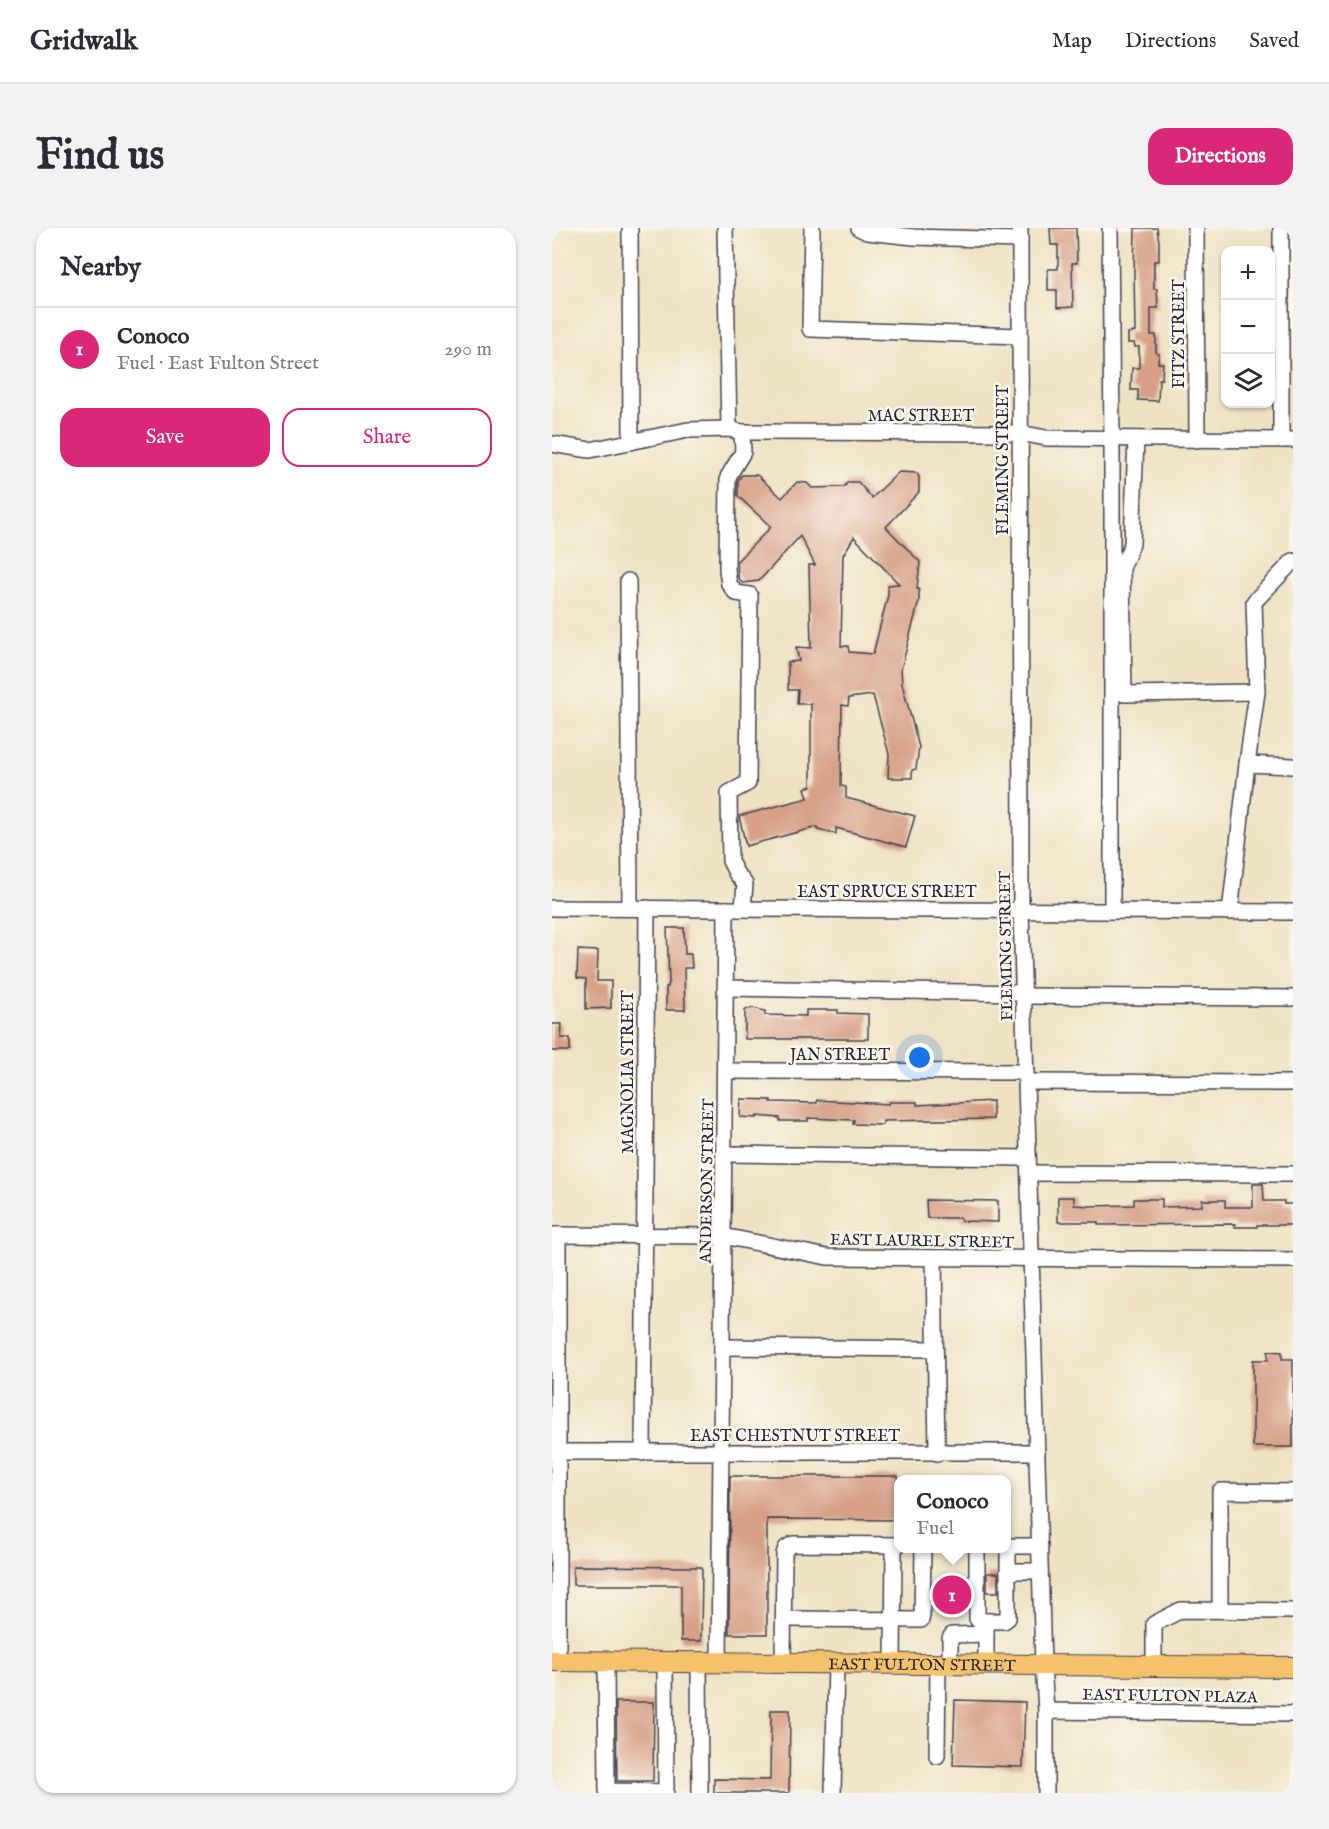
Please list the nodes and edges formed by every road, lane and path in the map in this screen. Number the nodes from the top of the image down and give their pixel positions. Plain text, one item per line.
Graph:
1 (630, 228) edge
2 (725, 228) edge
3 (812, 228) edge
4 (859, 228) edge
5 (1110, 228) edge
6 (1196, 228) edge
7 (1281, 228) edge
8 (1020, 234) edge
9 (1020, 336) junction
10 (736, 431) junction
11 (1020, 433) junction
12 (1112, 439) junction
13 (1136, 439) junction
14 (1197, 440) junction
15 (1287, 440) edge
16 (631, 442) junction
17 (552, 444) edge
18 (1293, 561) edge
19 (628, 581) dead end
20 (1257, 692) junction
21 (1247, 764) junction
22 (1293, 766) edge
23 (552, 908) edge
24 (630, 908) junction
25 (647, 908) junction
26 (726, 909) junction
27 (743, 909) junction
28 (1021, 910) junction
29 (1112, 910) junction
30 (1230, 912) junction
31 (1293, 912) edge
32 (726, 988) junction
33 (1024, 995) junction
34 (1293, 998) edge
35 (725, 1071) junction
36 (1026, 1077) junction
37 (1293, 1083) edge
38 (724, 1154) junction
39 (1029, 1165) junction
40 (1293, 1174) edge
41 (555, 1235) edge
42 (644, 1235) junction
43 (723, 1236) junction
44 (934, 1258) junction
45 (1031, 1260) junction
46 (1293, 1260) edge
47 (722, 1347) junction
48 (934, 1349) junction
49 (555, 1452) edge
50 (1037, 1452) junction
51 (643, 1453) junction
52 (721, 1453) junction
53 (937, 1453) junction
54 (1293, 1492) edge
55 (894, 1545) edge
56 (1011, 1546) edge
57 (1040, 1546) junction
58 (896, 1553) edge
59 (923, 1553) edge
60 (977, 1553) edge
61 (1007, 1553) edge
62 (1040, 1570) junction
63 (1008, 1571) junction
64 (1220, 1610) junction
65 (1293, 1611) edge
66 (784, 1619) junction
67 (894, 1620) junction
68 (986, 1628) junction
69 (555, 1660) edge
70 (606, 1661) junction
71 (665, 1662) junction
72 (709, 1663) junction
73 (783, 1663) junction
74 (836, 1663) junction
75 (893, 1663) junction
76 (944, 1663) junction
77 (986, 1664) junction
78 (1043, 1664) junction
79 (1154, 1665) junction
80 (1293, 1667) edge
81 (1046, 1712) junction
82 (1293, 1714) edge
83 (937, 1756) dead end
84 (700, 1793) edge
85 (833, 1793) edge
86 (1046, 1793) edge

1 - 16 street
2 - 10 street
3 - 9 street
4 - 8 street
5 - 12 street
6 - 14 street, FITZ STREET
7 - 15 street
8 - 9 street, FLEMING STREET
9 - 11 street, FLEMING STREET
10 - 11 street, MAC STREET
10 - 16 street, MAC STREET
10 - 27 street
11 - 12 street, MAC STREET
11 - 28 street, FLEMING STREET
12 - 13 street, MAC STREET
12 - 29 street
13 - 14 street, MAC STREET
13 - 20 street
14 - 15 street, MAC STREET
16 - 17 street, MAC STREET
18 - 20 street
19 - 24 street
20 - 21 street
21 - 22 street
21 - 30 street
23 - 24 street, EAST SPRUCE STREET
24 - 25 street, EAST SPRUCE STREET
25 - 26 street, EAST SPRUCE STREET
25 - 42 street, MAGNOLIA STREET
26 - 27 street, EAST SPRUCE STREET
26 - 32 street, ANDERSON STREET
27 - 28 street, EAST SPRUCE STREET
28 - 29 street, EAST SPRUCE STREET
28 - 33 street, FLEMING STREET
29 - 30 street, EAST SPRUCE STREET
30 - 31 street, EAST SPRUCE STREET
32 - 33 street
32 - 35 street, ANDERSON STREET
33 - 34 street
33 - 36 street, FLEMING STREET
35 - 36 street, JAN STREET
35 - 38 street, ANDERSON STREET
36 - 37 street, JAN STREET
36 - 39 street, FLEMING STREET
38 - 39 street
38 - 43 street, ANDERSON STREET
39 - 40 street
39 - 45 street, FLEMING STREET
41 - 42 street, EAST LAUREL STREET
41 - 49 street
42 - 43 street, EAST LAUREL STREET
42 - 51 street, MAGNOLIA STREET
43 - 44 street, EAST LAUREL STREET
43 - 47 street, ANDERSON STREET
44 - 45 street, EAST LAUREL STREET
44 - 48 street
45 - 46 street, EAST LAUREL STREET
45 - 50 street, FLEMING STREET
47 - 48 street
47 - 52 street, ANDERSON STREET
48 - 53 street
49 - 51 street, EAST CHESTNUT STREET
49 - 69 street
50 - 53 street, EAST CHESTNUT STREET
50 - 57 street, FLEMING STREET
51 - 52 street, EAST CHESTNUT STREET
52 - 53 street, EAST CHESTNUT STREET
52 - 72 street, ANDERSON STREET
54 - 64 street
55 - 66 street
56 - 57 street
57 - 62 street, FLEMING STREET
58 - 67 street
59 - 67 street
60 - 68 street
61 - 63 street
62 - 63 street
62 - 78 street, FLEMING STREET
63 - 68 street
64 - 65 street
64 - 79 street
66 - 67 street
66 - 73 street
67 - 75 street
68 - 76 street
68 - 77 street
69 - 70 main road, EAST FULTON STREET
70 - 71 main road, EAST FULTON STREET
70 - 71 street
71 - 72 main road, EAST FULTON STREET
72 - 73 main road, EAST FULTON STREET
72 - 84 street
73 - 74 main road, EAST FULTON STREET
74 - 75 main road, EAST FULTON STREET
74 - 85 street
75 - 76 main road, EAST FULTON STREET
76 - 77 main road, EAST FULTON STREET
76 - 83 street
77 - 78 main road, EAST FULTON STREET
78 - 79 main road, EAST FULTON STREET
78 - 81 street, FLEMING STREET
79 - 80 main road, EAST FULTON STREET
81 - 82 street, EAST FULTON PLAZA
81 - 86 street, FLEMING STREET

